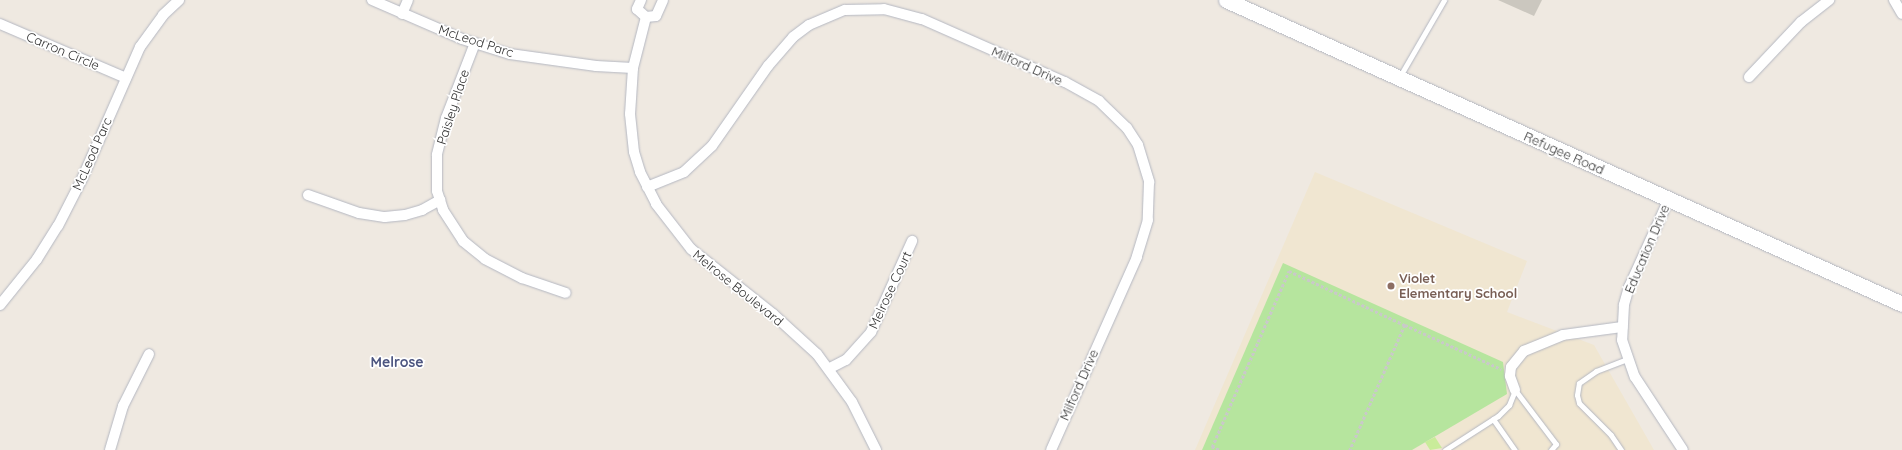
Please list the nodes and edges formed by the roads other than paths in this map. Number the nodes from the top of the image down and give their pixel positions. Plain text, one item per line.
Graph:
1 (179, 0) edge
2 (372, 0) edge
3 (408, 0) edge
4 (641, 0) edge
5 (663, 0) edge
6 (1226, 0) edge
7 (1444, 0) edge
8 (1829, 0) edge
9 (1894, 0) edge
10 (402, 14) junction
11 (1902, 14) edge
12 (646, 17) junction
13 (0, 24) edge
14 (475, 43) junction
15 (633, 68) junction
16 (1749, 77) dead end
17 (126, 78) junction
18 (1398, 78) junction
19 (647, 187) junction
20 (308, 195) dead end
21 (440, 200) junction
22 (1669, 200) junction
23 (912, 241) dead end
24 (566, 293) dead end
25 (1902, 304) edge
26 (0, 305) edge
27 (1622, 327) junction
28 (149, 354) dead end
29 (1627, 359) junction
30 (830, 368) junction
31 (1515, 390) junction
32 (1494, 419) junction
33 (110, 450) edge
34 (876, 450) edge
35 (1051, 450) edge
36 (1446, 450) edge
37 (1515, 450) edge
38 (1551, 450) edge
39 (1621, 450) edge
40 (1683, 450) edge

1 - 17 street, McLeod Parc
2 - 10 street, McLeod Parc
3 - 10 street
4 - 12 street
5 - 12 street
6 - 18 main road, Refugee Road
7 - 18 lane
8 - 16 street
9 - 11 street
10 - 14 street, McLeod Parc
12 - 15 street, Melrose Boulevard
13 - 17 street, Carron Circle
14 - 15 street, McLeod Parc
14 - 21 street, Paisley Place
15 - 19 street, Melrose Boulevard
17 - 26 street, McLeod Parc
18 - 22 main road, Refugee Road
19 - 30 street, Melrose Boulevard
19 - 35 street, Milford Drive
20 - 21 street
21 - 24 street, Paisley Place
22 - 25 main road, Refugee Road
22 - 27 street, Education Drive
23 - 30 street, Melrose Court
27 - 29 street, Education Drive
27 - 31 street
28 - 33 street
29 - 39 lane
29 - 40 street, Education Drive
30 - 34 street, Melrose Boulevard
31 - 32 lane
31 - 38 lane
32 - 36 lane
32 - 37 lane

